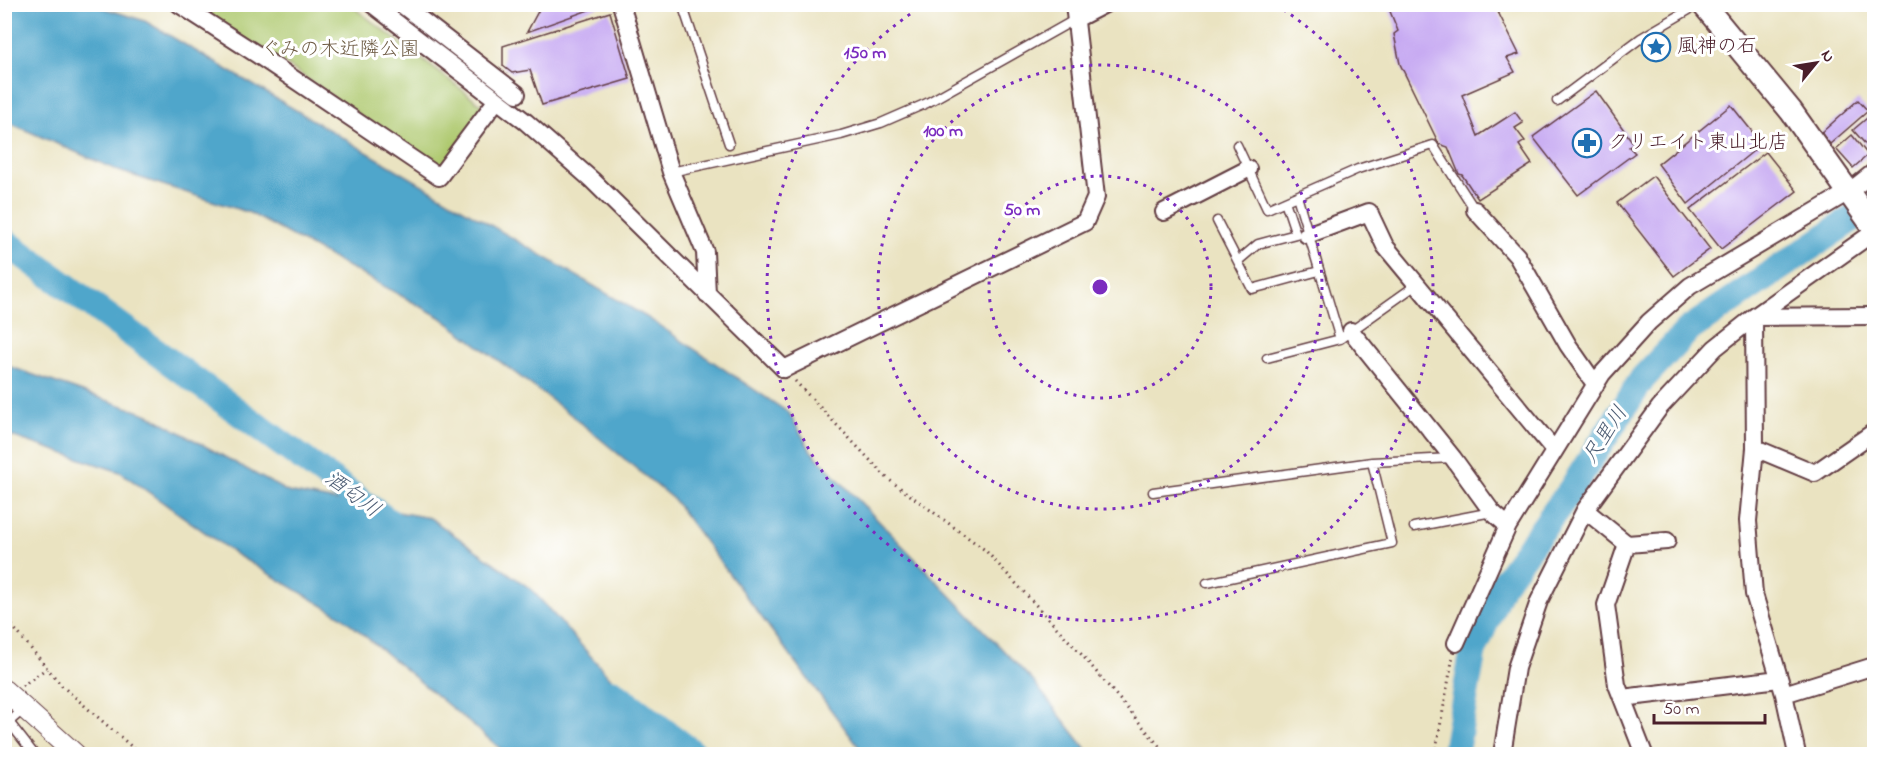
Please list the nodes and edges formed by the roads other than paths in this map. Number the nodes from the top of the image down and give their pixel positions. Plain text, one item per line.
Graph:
1 (179, 4) edge
2 (372, 4) edge
3 (401, 4) edge
4 (621, 4) edge
5 (682, 4) edge
6 (1105, 4) edge
7 (1701, 4) edge
8 (1075, 12) edge
9 (517, 94) dead end
10 (496, 101) junction
11 (1557, 101) dead end
12 (729, 144) dead end
13 (1237, 145) dead end
14 (1248, 169) junction
15 (671, 172) junction
16 (1875, 172) edge
17 (1297, 196) junction
18 (1852, 196) junction
19 (1285, 201) junction
20 (1475, 210) joint
21 (1164, 212) dead end
22 (1217, 221) dead end
23 (1875, 230) edge
24 (1307, 235) junction
25 (1238, 261) junction
26 (1319, 271) junction
27 (1416, 285) junction
28 (707, 294) junction
29 (1875, 316) edge
30 (1754, 317) junction
31 (1345, 335) junction
32 (1267, 358) dead end
33 (1595, 384) junction
34 (1875, 432) edge
35 (1755, 448) junction
36 (1554, 450) junction
37 (1453, 458) junction
38 (1372, 462) junction
39 (1153, 492) dead end
40 (1585, 510) junction
41 (1492, 512) junction
42 (1508, 526) junction
43 (1414, 527) dead end
44 (1667, 541) dead end
45 (1627, 544) junction
46 (1207, 583) dead end
47 (1456, 643) road end
48 (1875, 666) edge
49 (1781, 686) junction
50 (13, 698) edge
51 (1622, 698) junction
52 (34, 754) edge
53 (75, 754) edge
54 (1502, 754) edge
55 (1644, 754) edge
56 (1797, 754) edge

1 - 10 street
2 - 10 street
3 - 9 street
4 - 15 street
5 - 12 lane
6 - 8 street
7 - 11 lane
7 - 18 main road
8 - 15 lane
8 - 28 street
10 - 28 street
13 - 14 lane
14 - 19 lane
14 - 21 street
15 - 28 street
16 - 18 street
17 - 19 lane
17 - 20 lane
17 - 24 lane
18 - 23 main road
18 - 33 street
19 - 25 lane
20 - 33 street
22 - 25 lane
23 - 30 street
24 - 26 lane
24 - 27 street
25 - 26 lane
26 - 31 lane
27 - 31 lane
27 - 36 street
29 - 30 street
30 - 35 street
30 - 40 street
31 - 32 lane
31 - 37 street
33 - 36 street
34 - 35 street
35 - 49 street
36 - 42 street
37 - 38 lane
37 - 41 street
38 - 39 lane
38 - 46 lane
40 - 45 street
40 - 54 street
41 - 42 street
41 - 43 lane
42 - 47 street
44 - 45 street
45 - 51 street
48 - 49 street
49 - 51 street
49 - 56 street
50 - 52 lane
50 - 53 street
51 - 55 street

